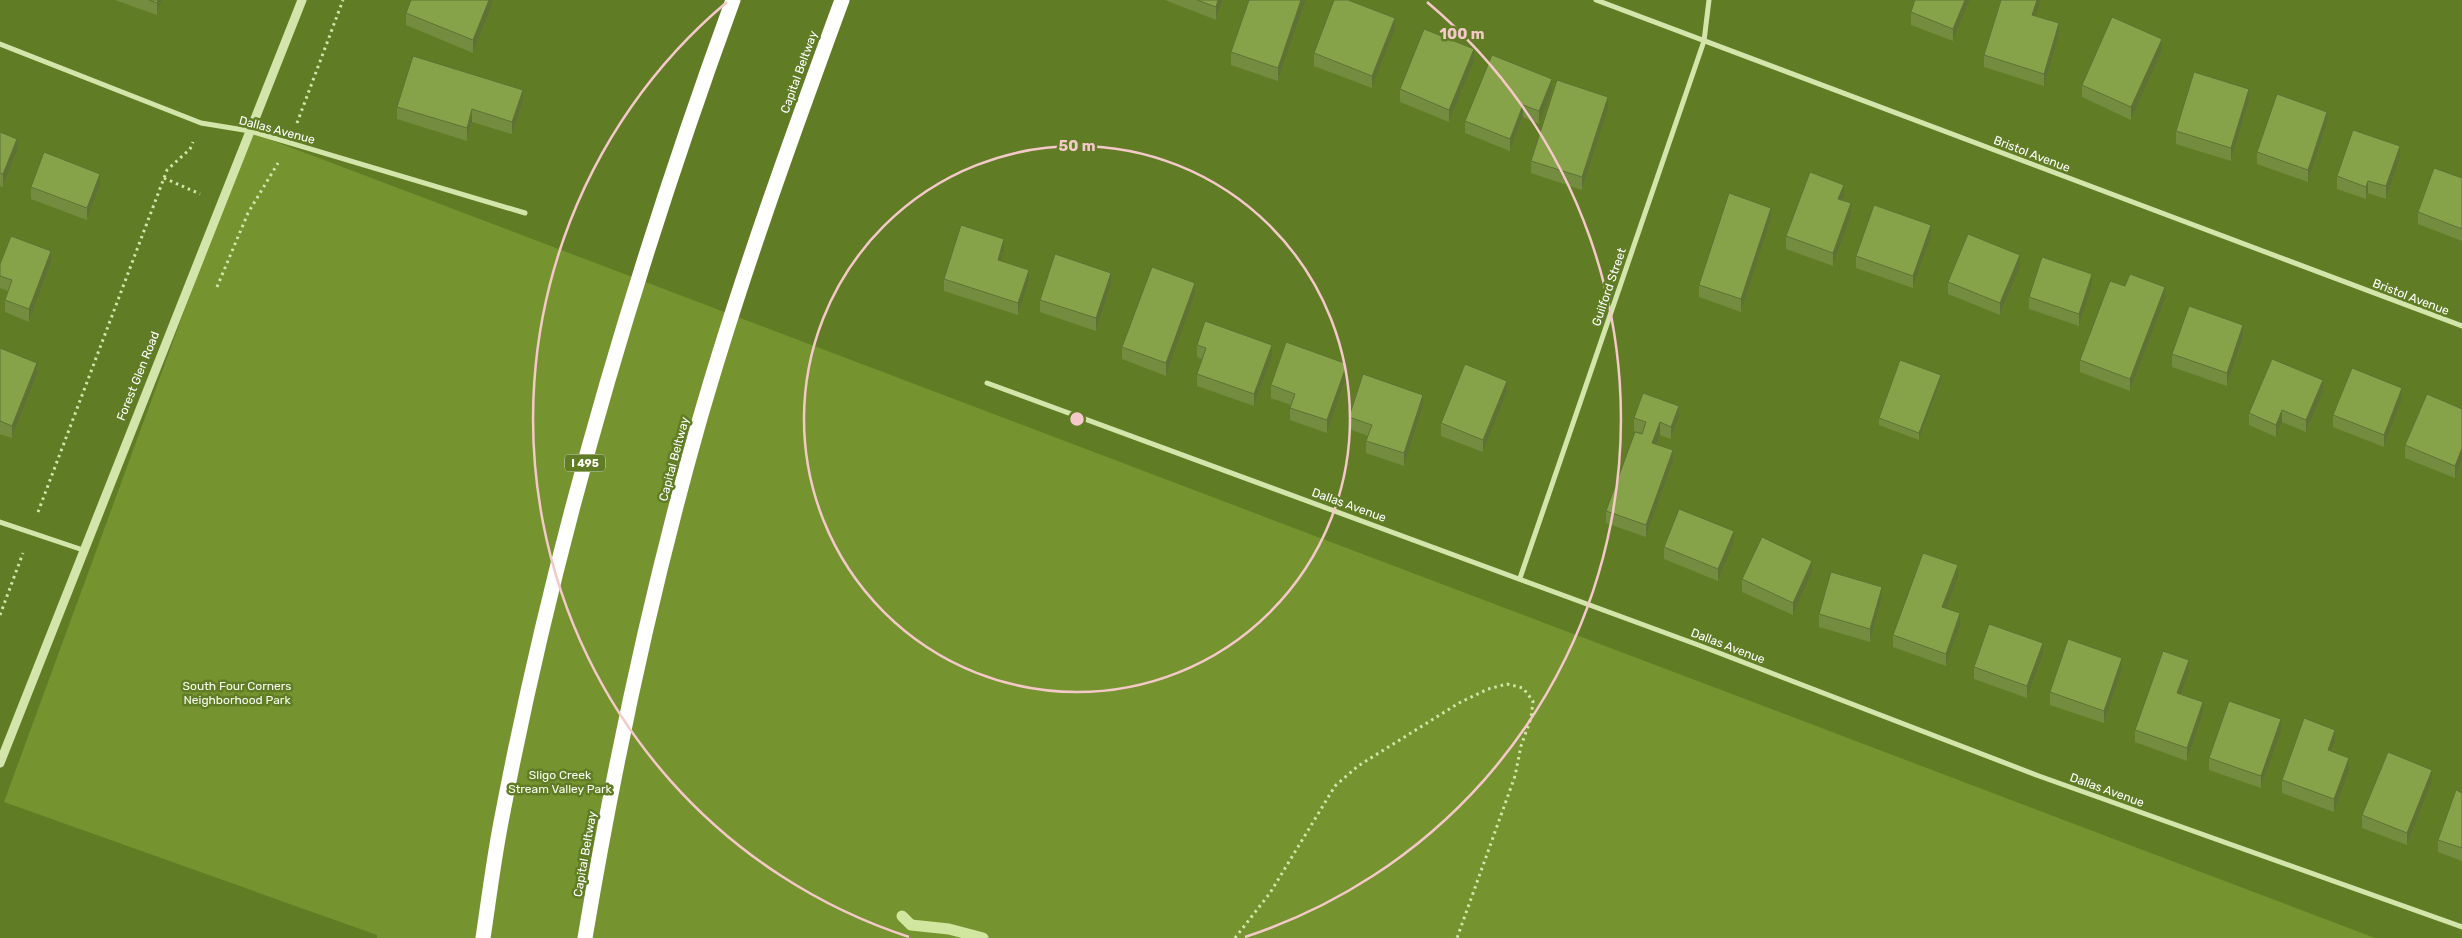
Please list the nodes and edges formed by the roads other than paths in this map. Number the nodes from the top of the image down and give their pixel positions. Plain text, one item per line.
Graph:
1 (302, 0) edge
2 (733, 0) edge
3 (842, 0) edge
4 (1596, 0) edge
5 (1709, 0) edge
6 (1704, 41) junction
7 (0, 44) edge
8 (250, 131) junction
9 (525, 213) dead end
10 (2462, 326) edge
11 (988, 383) dead end
12 (0, 522) edge
13 (83, 550) junction
14 (1520, 578) junction
15 (0, 763) edge
16 (2462, 927) edge
17 (482, 938) edge
18 (585, 938) edge

1 - 8 street, Forest Glen Road
2 - 17 highway, I 495
3 - 18 highway, Capital Beltway
4 - 6 street, Bristol Avenue
5 - 6 street, Guilford Street
6 - 10 street, Bristol Avenue
6 - 14 street, Guilford Street
7 - 8 street, Dallas Avenue
8 - 9 street, Dallas Avenue
8 - 13 street, Forest Glen Road
11 - 14 street, Dallas Avenue
12 - 13 street
13 - 15 street, Forest Glen Road
14 - 16 street, Dallas Avenue

